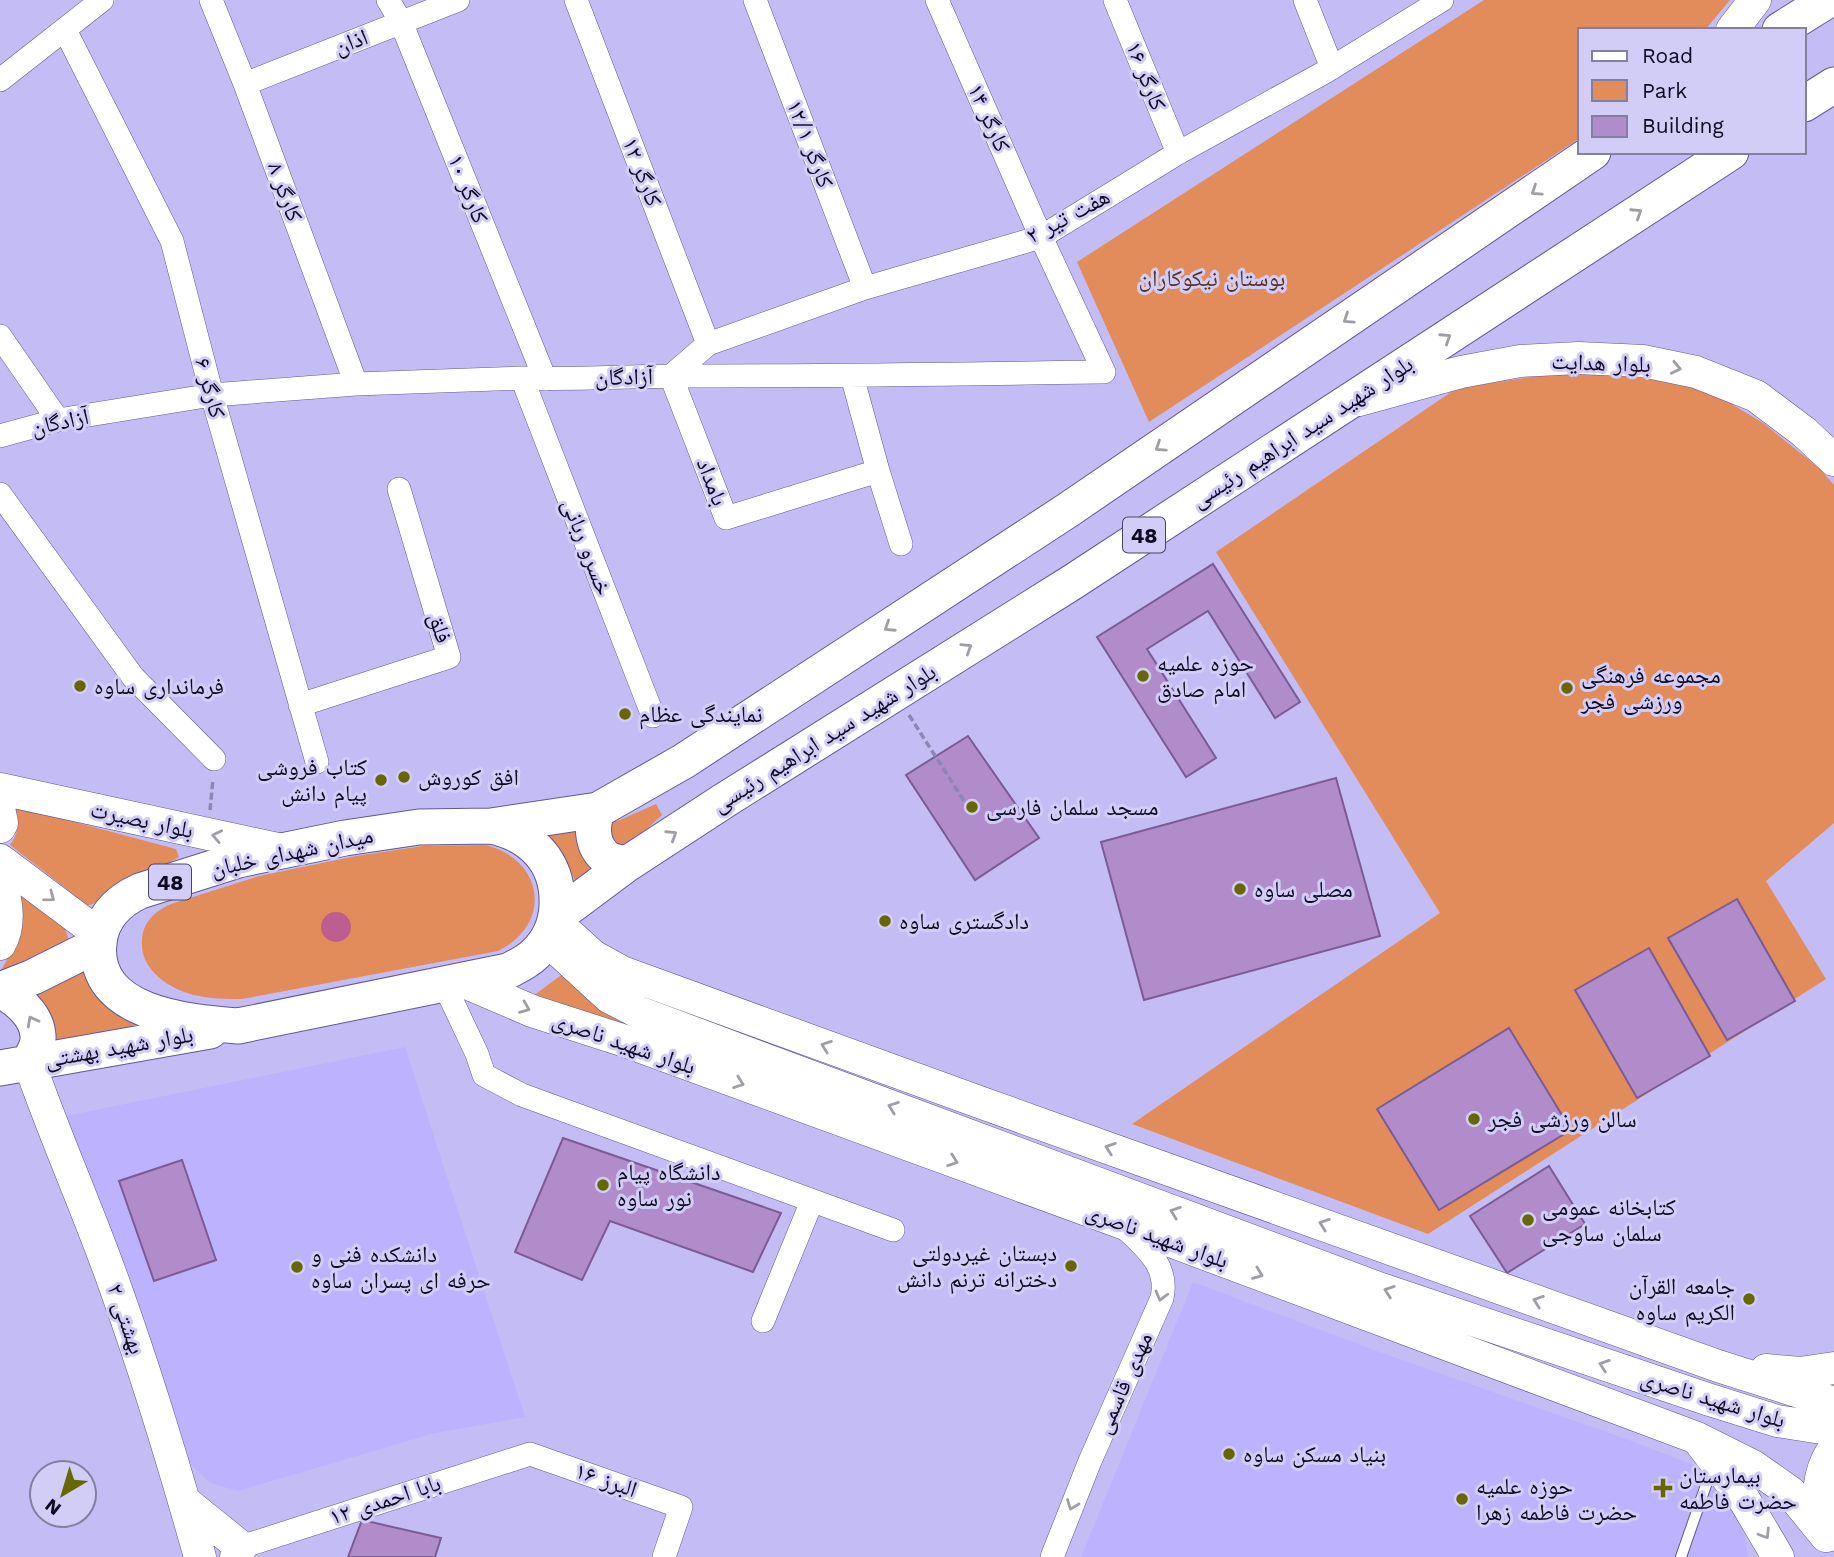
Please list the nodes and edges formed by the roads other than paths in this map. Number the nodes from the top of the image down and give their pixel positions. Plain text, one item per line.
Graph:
1 (102, 0) edge
2 (211, 0) edge
3 (388, 0) edge
4 (457, 0) edge
5 (576, 0) edge
6 (755, 0) edge
7 (937, 0) edge
8 (1115, 0) edge
9 (1305, 0) edge
10 (1442, 0) edge
11 (1755, 0) edge
12 (1828, 0) edge
13 (401, 22) junction
14 (1734, 28) edge
15 (1783, 28) edge
16 (65, 30) junction
17 (1332, 68) junction
18 (2, 74) edge
19 (245, 84) junction
20 (1834, 85) edge
21 (1806, 103) edge
22 (1178, 153) junction
23 (1590, 154) edge
24 (1728, 154) edge
25 (1041, 237) junction
26 (865, 288) junction
27 (0, 336) edge
28 (708, 344) junction
29 (671, 376) junction
30 (852, 376) junction
31 (522, 378) junction
32 (545, 379) junction
33 (356, 384) junction
34 (212, 395) junction
35 (1344, 404) junction
36 (58, 421) junction
37 (0, 436) edge
38 (1834, 460) edge
39 (878, 471) junction
40 (399, 489) dead end
41 (0, 494) edge
42 (901, 544) dead end
43 (300, 705) junction
44 (653, 716) dead end
45 (214, 759) road end
46 (317, 762) dead end
47 (0, 789) edge
48 (598, 810) junction
49 (0, 813) edge
50 (491, 826) junction
51 (0, 827) edge
52 (283, 851) junction
53 (0, 860) edge
54 (627, 864) junction
55 (0, 884) edge
56 (553, 927) junction
57 (99, 939) junction
58 (0, 944) edge
59 (453, 983) junction
60 (0, 990) edge
61 (238, 1026) junction
62 (15, 1065) edge
63 (812, 1201) junction
64 (1117, 1221) junction
65 (893, 1230) dead end
66 (763, 1321) dead end
67 (1718, 1366) junction
68 (1834, 1367) edge
69 (1834, 1403) edge
70 (1834, 1430) edge
71 (1834, 1449) edge
72 (1705, 1450) junction
73 (530, 1454) joint
74 (184, 1501) junction
75 (1830, 1543) edge
76 (239, 1552) edge
77 (200, 1557) edge
78 (664, 1557) edge
79 (1052, 1557) edge
80 (1681, 1557) edge
81 (1778, 1557) edge

1 - 16 street
2 - 19 street, کارگر ۸
3 - 13 street, کارگر ۱۰
4 - 13 street, اذان
5 - 28 street, کارگر ۱۲
6 - 26 street, کارگر ۱۲/۱
7 - 25 street, کارگر ۱۴
8 - 22 street, کارگر ۱۶
9 - 17 street
10 - 17 street, هفت تیر ۲
11 - 14 main road
12 - 15 main road
13 - 19 street, اذان
13 - 32 street, کارگر ۱۰
16 - 18 street
16 - 34 street, کارگر ۶
17 - 22 street, هفت تیر ۲
19 - 33 street, کارگر ۸
20 - 21 main road
22 - 25 street, هفت تیر ۲
23 -> 48 main road, 48
35 -> 24 main road, بلوار شهید سید ابراهیم رئیسی / 48
25 - 26 street, هفت تیر ۲
25 - 30 street, آزادگان
26 - 28 street, هفت تیر ۲
27 - 36 street
28 - 29 street, هفت تیر ۲
29 - 30 street, آزادگان
29 - 32 street, آزادگان
29 - 39 street, بامداد
30 - 39 street
31 - 32 street, آزادگان
31 - 33 street, آزادگان
31 - 44 street, خسرو ربانی
33 - 34 street, آزادگان
34 - 36 street, آزادگان
34 - 43 street, کارگر ۶
35 -> 38 main road, بلوار هدایت
54 -> 35 main road, بلوار شهید سید ابراهیم رئیسی / 48
36 - 37 street, آزادگان
39 - 42 street
40 - 43 street, فلق
41 - 45 street
43 - 46 street, کارگر ۶
52 -> 47 main road, بلوار بصیرت
48 - 50 main road, 48
48 - 54 main road
49 - 51 main road
50 - 52 main road, میدان شهدای خلبان / 48
50 - 56 main road, میدان شهدای خلبان / 48
52 - 57 main road, میدان شهدای خلبان / 48
53 -> 57 main road
54 - 56 main road, بلوار شهید سید ابراهیم رئیسی / 48
55 - 58 main road
56 - 59 main road, 48
67 -> 56 main road
70 -> 56 main road, بلوار شهید ناصری
57 - 60 main road
57 - 61 main road, 48
59 - 61 main road, 48
59 - 63 street
59 -> 64 main road, بلوار شهید ناصری
62 -> 60 main road
61 - 62 main road, بلوار شهید بهشتی / 48
62 - 74 main road, بهشتی ۲
63 - 65 street
63 - 66 street
64 -> 72 main road, بلوار شهید ناصری
64 -> 79 street, مهدی قاسمی
67 - 68 main road
67 - 69 main road
71 - 75 main road
72 - 75 main road, بلوار شهید ناصری
72 - 80 lane
72 -> 81 main road
73 - 76 street, بابا احمدی ۱۲
73 - 78 street, البرز ۱۶
74 - 76 main road
74 - 77 main road, بهشتی ۲

